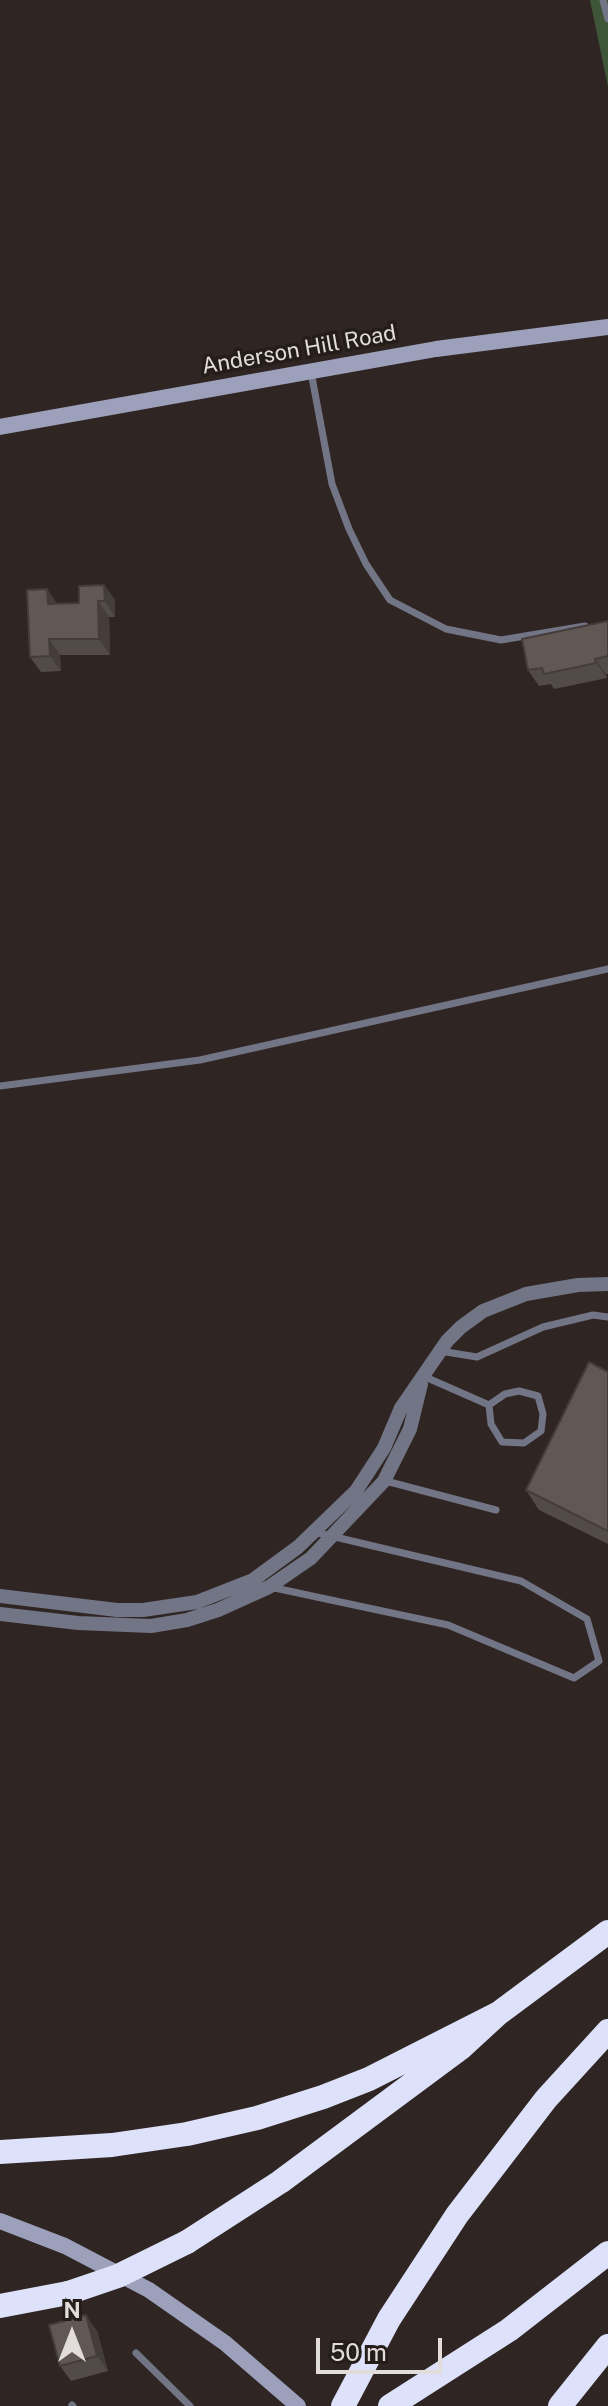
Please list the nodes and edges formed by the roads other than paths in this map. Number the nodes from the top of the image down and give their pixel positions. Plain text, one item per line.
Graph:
1 (603, 0) edge
2 (608, 19) edge
3 (608, 327) edge
4 (311, 370) junction
5 (0, 427) edge
6 (593, 625) edge
7 (608, 969) edge
8 (0, 1086) edge
9 (608, 1284) edge
10 (608, 1317) edge
11 (440, 1351) junction
12 (423, 1376) junction
13 (489, 1405) junction
14 (366, 1477) junction
15 (384, 1481) junction
16 (496, 1510) dead end
17 (314, 1532) junction
18 (333, 1537) junction
19 (253, 1580) junction
20 (269, 1587) junction
21 (0, 1596) edge
22 (0, 1614) edge
23 (608, 1932) edge
24 (499, 2013) junction
25 (608, 2031) edge
26 (0, 2152) edge
27 (0, 2221) edge
28 (608, 2253) edge
29 (0, 2306) edge
30 (608, 2346) edge
31 (136, 2353) dead end
32 (396, 2402) edge
33 (190, 2406) edge
34 (298, 2406) edge
35 (343, 2406) edge
36 (560, 2406) edge

1 - 2 lane
3 - 4 main road, Anderson Hill Road
4 - 5 main road, Anderson Hill Road
4 - 6 lane
7 - 8 lane
9 - 11 street
10 - 11 lane
11 - 12 street
12 - 13 lane
12 - 14 street
12 - 15 street
13 - 13 lane
14 - 15 lane
14 - 17 street
15 - 16 lane
15 - 18 street
17 - 18 lane
17 - 19 street
18 - 20 street
18 - 20 lane
19 - 20 lane
19 - 21 street
20 - 22 street
23 - 24 highway
24 - 26 highway
24 - 29 highway, bridge
25 - 35 highway
27 - 34 main road
28 - 32 highway
30 - 36 highway
31 - 33 lane

